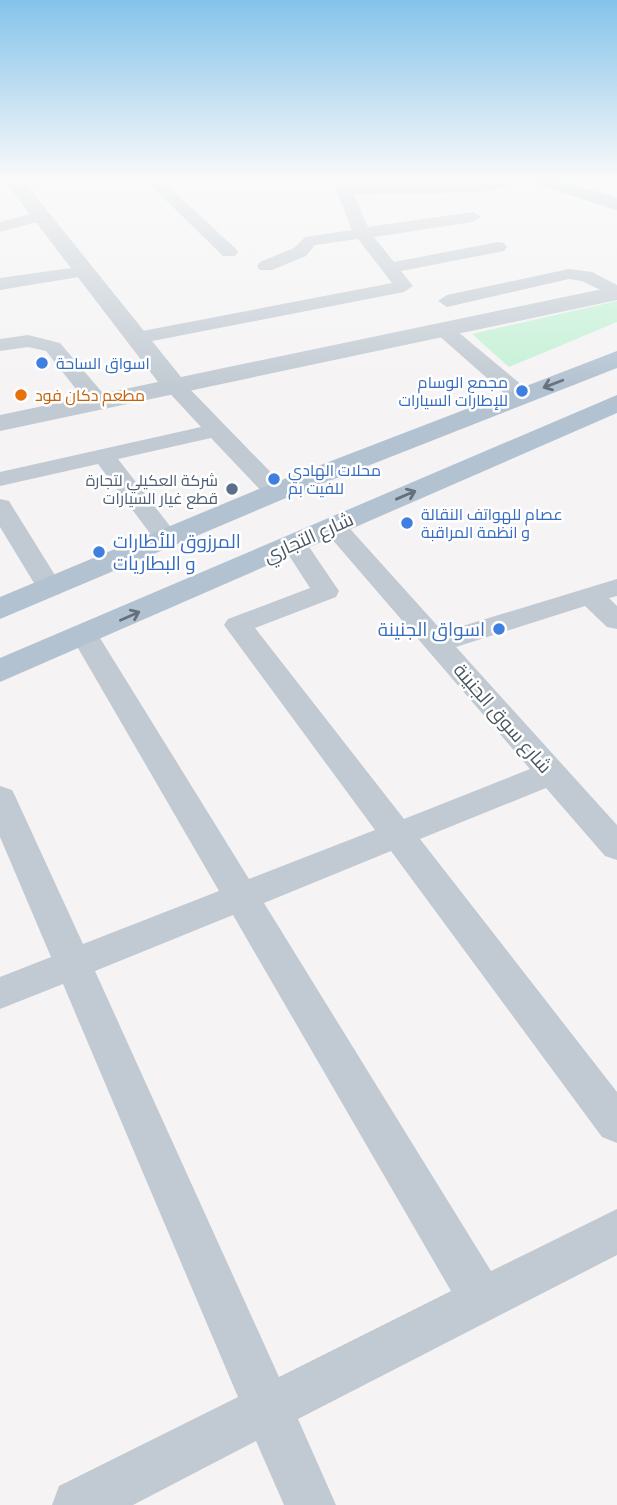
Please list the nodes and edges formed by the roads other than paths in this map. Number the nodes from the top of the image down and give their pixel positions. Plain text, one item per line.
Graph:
1 (67, 248) edge
2 (225, 248) edge
3 (302, 248) edge
4 (373, 248) edge
5 (492, 248) edge
6 (229, 252) dead end
7 (266, 266) dead end
8 (388, 268) junction
9 (85, 271) junction
10 (0, 284) edge
11 (617, 293) edge
12 (447, 301) dead end
13 (444, 330) junction
14 (137, 338) junction
15 (1, 342) edge
16 (617, 359) edge
17 (175, 387) junction
18 (521, 396) junction
19 (99, 403) junction
20 (617, 403) edge
21 (0, 423) edge
22 (216, 430) junction
23 (103, 455) junction
24 (0, 479) edge
25 (276, 492) junction
26 (0, 506) edge
27 (334, 526) junction
28 (167, 539) junction
29 (294, 543) junction
30 (617, 587) edge
31 (50, 588) junction
32 (590, 596) junction
33 (0, 609) edge
34 (617, 621) edge
35 (85, 636) junction
36 (438, 643) junction
37 (0, 671) edge
38 (552, 773) junction
39 (0, 799) edge
40 (397, 834) junction
41 (617, 847) edge
42 (241, 896) junction
43 (72, 963) junction
44 (0, 993) edge
45 (617, 1124) edge
46 (617, 1231) edge
47 (482, 1300) junction
48 (268, 1409) junction
49 (78, 1505) edge
50 (310, 1505) edge

1 - 9 street
2 - 6 street
3 - 7 street
4 - 8 street
5 - 8 street
8 - 14 street
9 - 10 street
9 - 14 street
11 - 12 street
11 - 13 street
13 - 17 street
13 - 18 street
14 - 17 street
15 - 19 street
16 -> 18 main road
17 - 19 street
17 - 22 street
18 - 25 main road
19 - 21 street
27 -> 20 main road, شارع التجاري
22 - 23 street
22 - 25 street
23 - 24 street
23 - 28 street
25 - 28 main road
26 - 31 street
27 - 29 main road, شارع التجاري
27 - 36 street, شارع سوق الجنينة
28 - 31 main road
35 -> 29 main road, شارع التجاري
29 - 40 street
30 - 32 street
31 - 33 main road
32 - 34 street
32 - 36 street
35 - 37 main road, شارع التجاري
35 - 42 street
36 - 38 street, شارع سوق الجنينة
38 - 40 street
38 - 41 street, شارع سوق الجنينة
39 - 43 street
40 - 42 street
40 - 45 street
42 - 43 street
42 - 47 street
43 - 44 street
43 - 48 street
46 - 47 street
47 - 48 street
48 - 49 street
48 - 50 street

